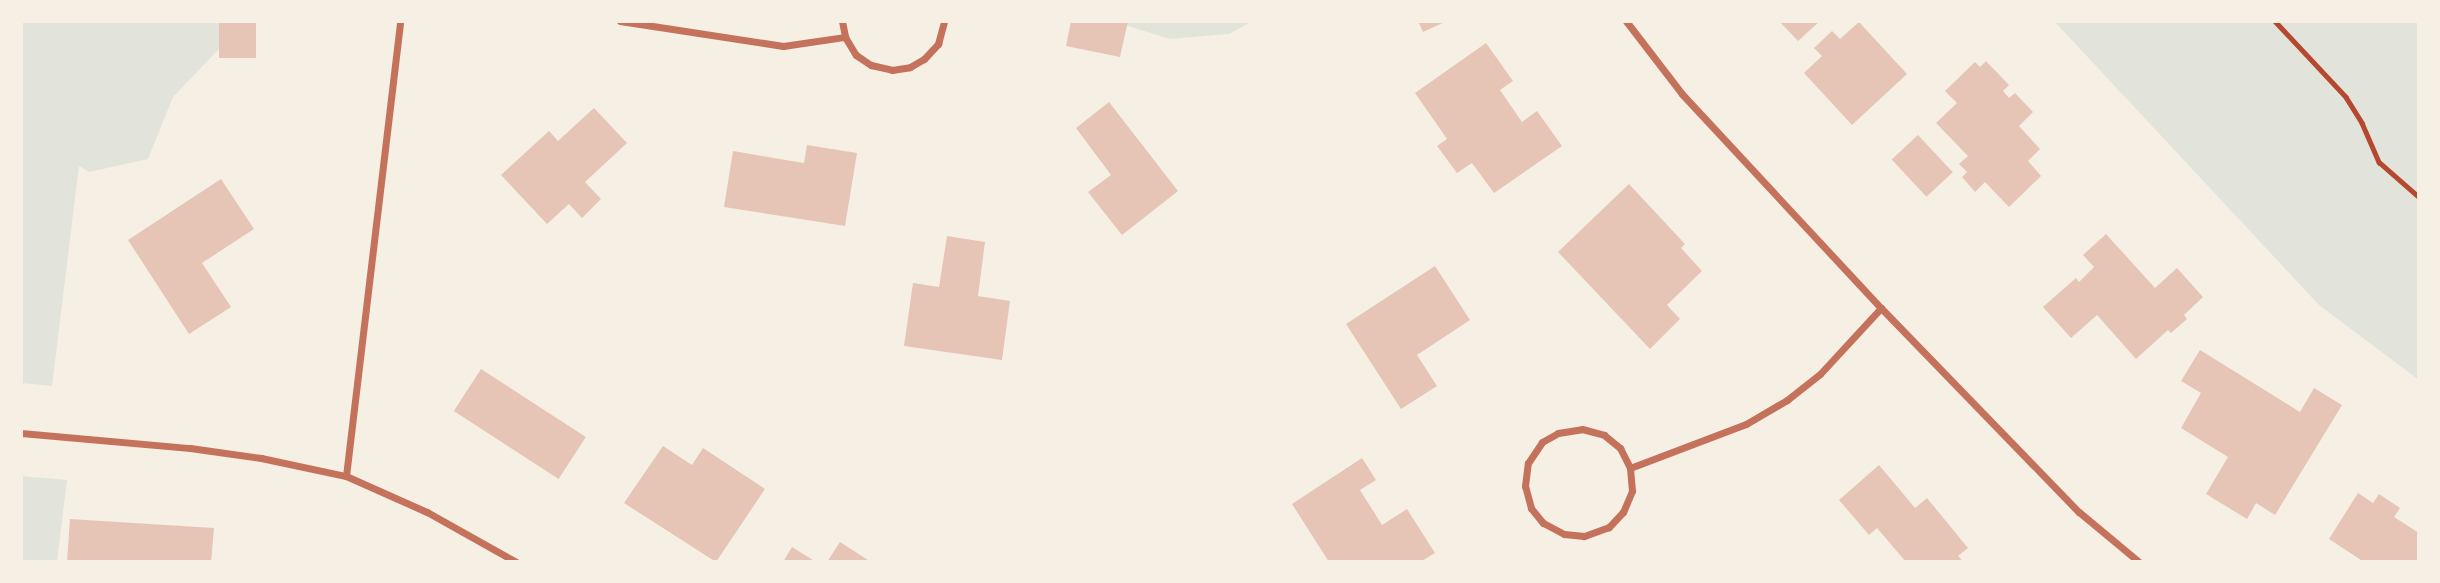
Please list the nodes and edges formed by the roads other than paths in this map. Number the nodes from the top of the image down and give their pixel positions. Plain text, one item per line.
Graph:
1 (400, 21) edge
2 (620, 21) edge
3 (842, 21) edge
4 (944, 21) edge
5 (1626, 21) edge
6 (845, 37) junction
7 (1881, 308) junction
8 (21, 433) edge
9 (1630, 468) junction
10 (346, 476) junction
11 (516, 562) edge
12 (2139, 562) edge

1 - 10 street
2 - 6 street
3 - 6 street
4 - 6 street
5 - 7 street
7 - 9 street
7 - 12 street
8 - 10 street
9 - 9 street
10 - 11 street

